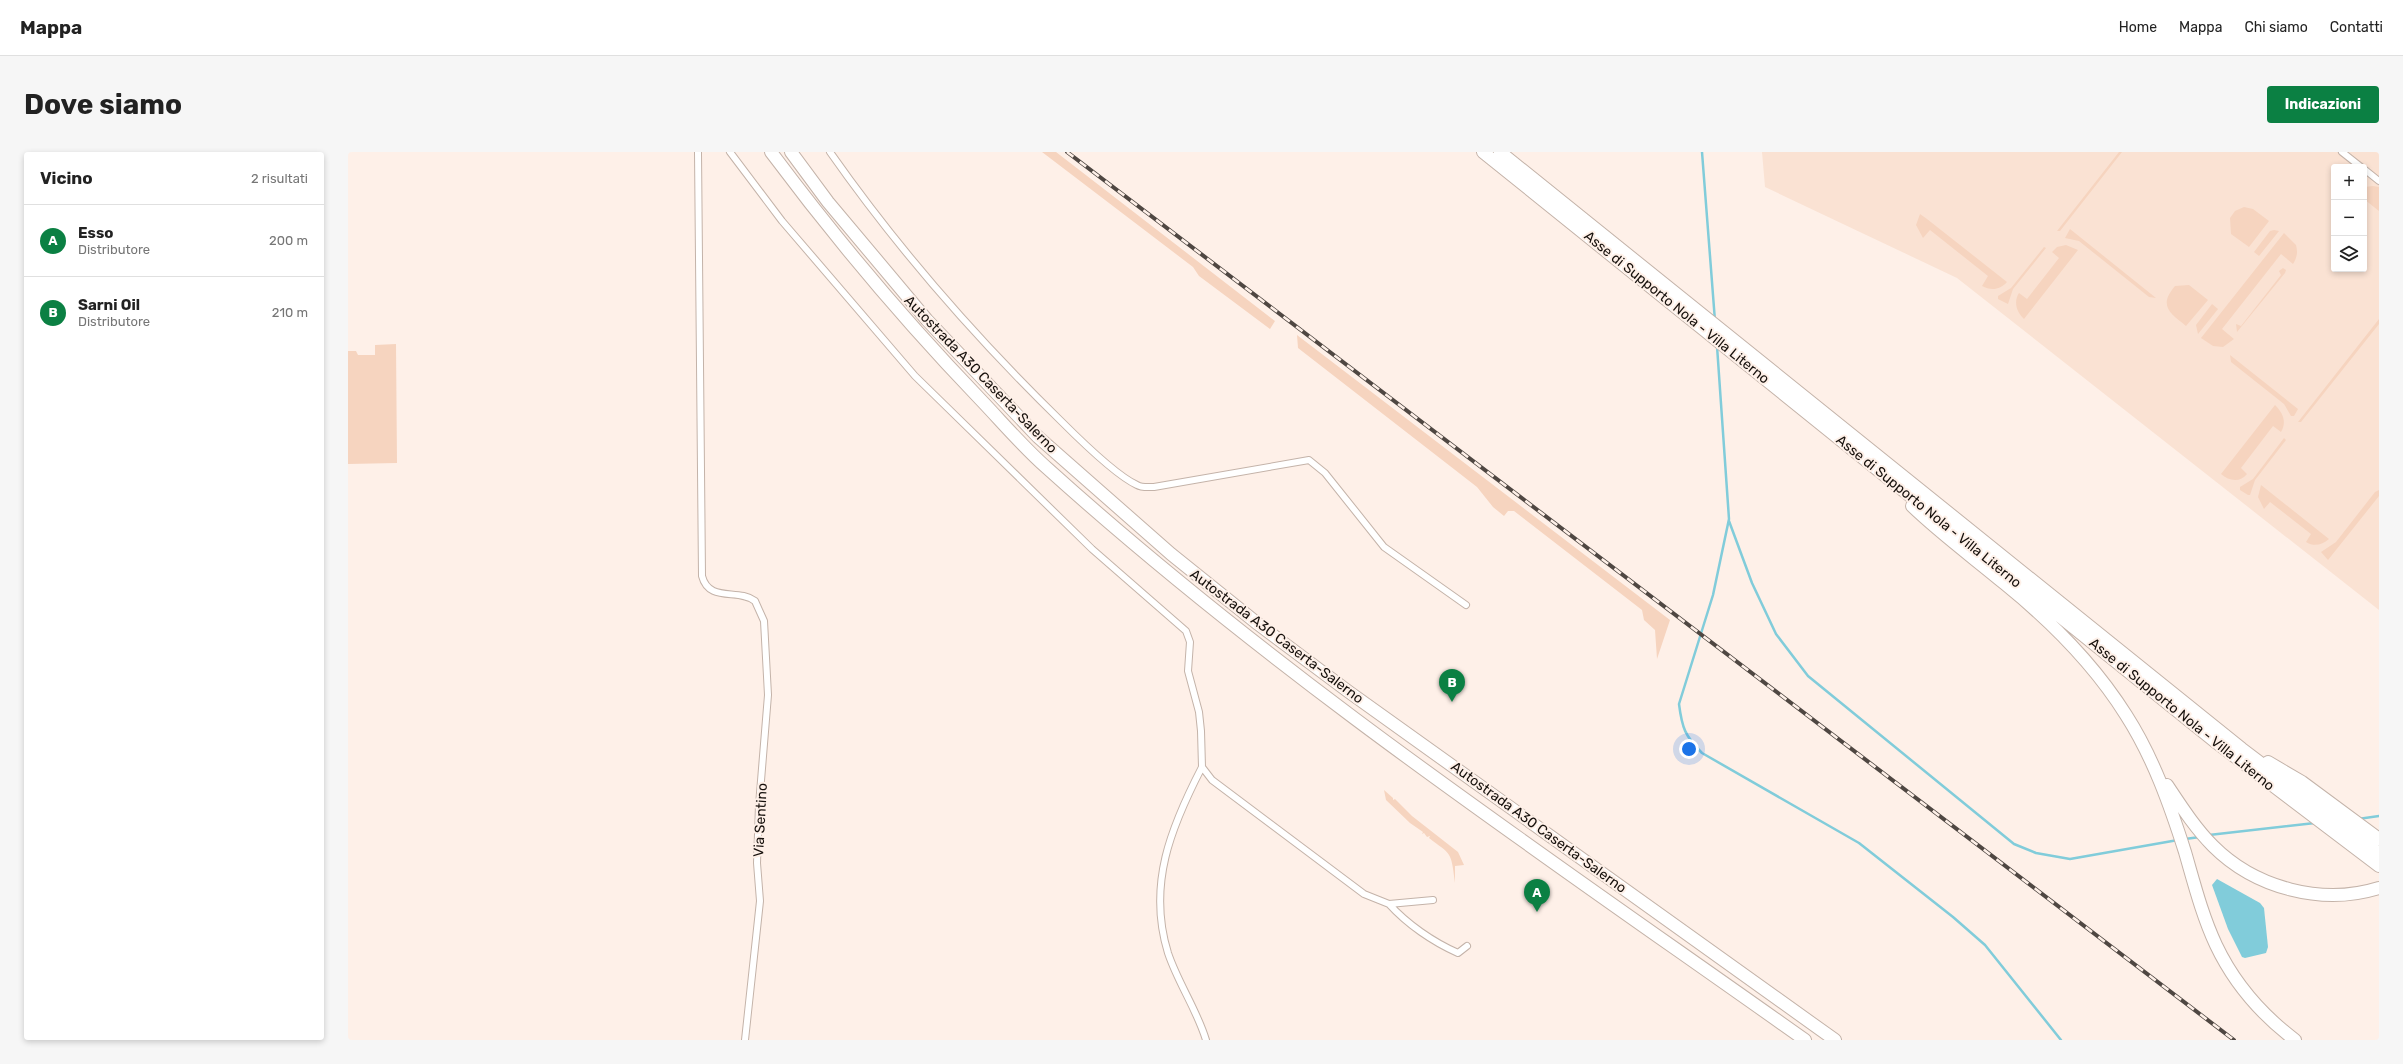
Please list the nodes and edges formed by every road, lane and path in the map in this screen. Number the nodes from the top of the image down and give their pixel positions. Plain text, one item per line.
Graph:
1 (698, 152) edge
2 (730, 152) edge
3 (771, 152) edge
4 (791, 152) edge
5 (830, 152) edge
6 (1483, 152) edge
7 (1500, 152) edge
8 (2342, 152) edge
9 (2357, 164) edge
10 (2367, 171) edge
11 (2379, 181) edge
12 (1855, 451) junction
13 (1466, 605) dead end
14 (2242, 749) junction
15 (2150, 759) junction
16 (1202, 767) junction
17 (2379, 839) edge
18 (2379, 853) edge
19 (2379, 866) edge
20 (2379, 888) edge
21 (1433, 900) dead end
22 (1389, 904) junction
23 (1467, 946) dead end
24 (745, 1040) edge
25 (1206, 1040) edge
26 (1805, 1040) edge
27 (1835, 1040) edge
28 (2295, 1040) edge

1 - 24 street, Via Sentino
2 - 16 street
3 - 26 highway, Autostrada A30 Caserta-Salerno
4 - 27 highway, Autostrada A30 Caserta-Salerno
5 - 13 street
6 - 12 highway, Asse di Supporto Nola - Villa Literno
7 - 14 highway, Asse di Supporto Nola - Villa Literno
8 - 9 street
10 - 11 street
12 - 15 highway
12 - 19 highway, Asse di Supporto Nola - Villa Literno
14 - 17 highway
14 - 18 highway, Asse di Supporto Nola - Villa Literno
15 - 20 highway
15 - 28 highway
16 - 22 street
16 - 25 street
21 - 22 street
22 - 23 street

